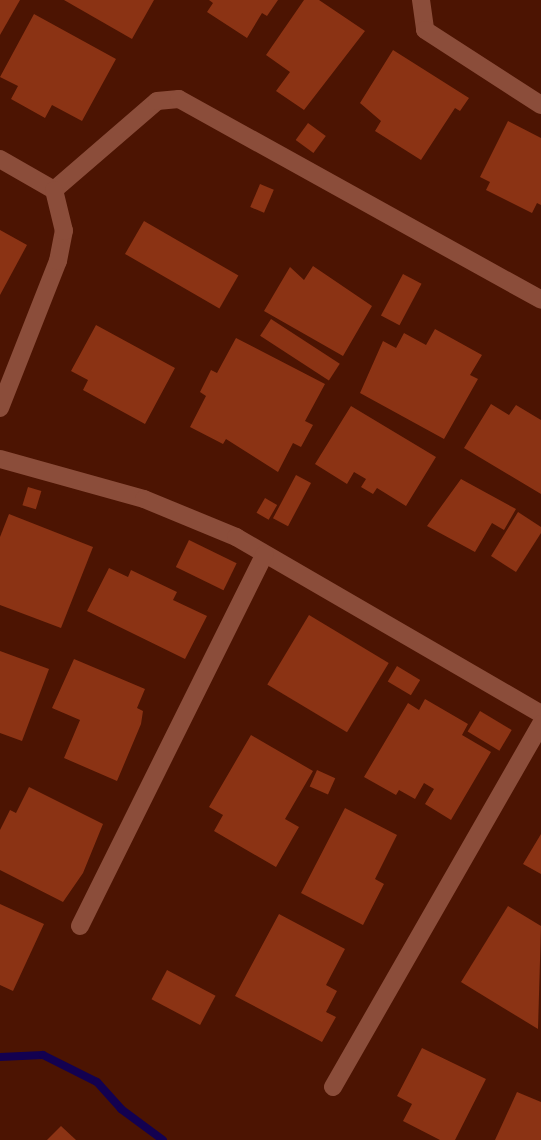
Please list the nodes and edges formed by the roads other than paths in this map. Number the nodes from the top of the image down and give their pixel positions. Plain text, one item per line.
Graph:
1 (421, 0) edge
2 (541, 105) edge
3 (0, 159) edge
4 (54, 190) junction
5 (541, 300) edge
6 (0, 408) edge
7 (0, 459) edge
8 (265, 554) junction
9 (541, 714) edge
10 (541, 724) edge
11 (80, 926) dead end
12 (333, 1087) dead end

1 - 2 street
3 - 4 street
4 - 5 street
4 - 6 street
7 - 8 street
8 - 9 street
8 - 11 street
10 - 12 street

